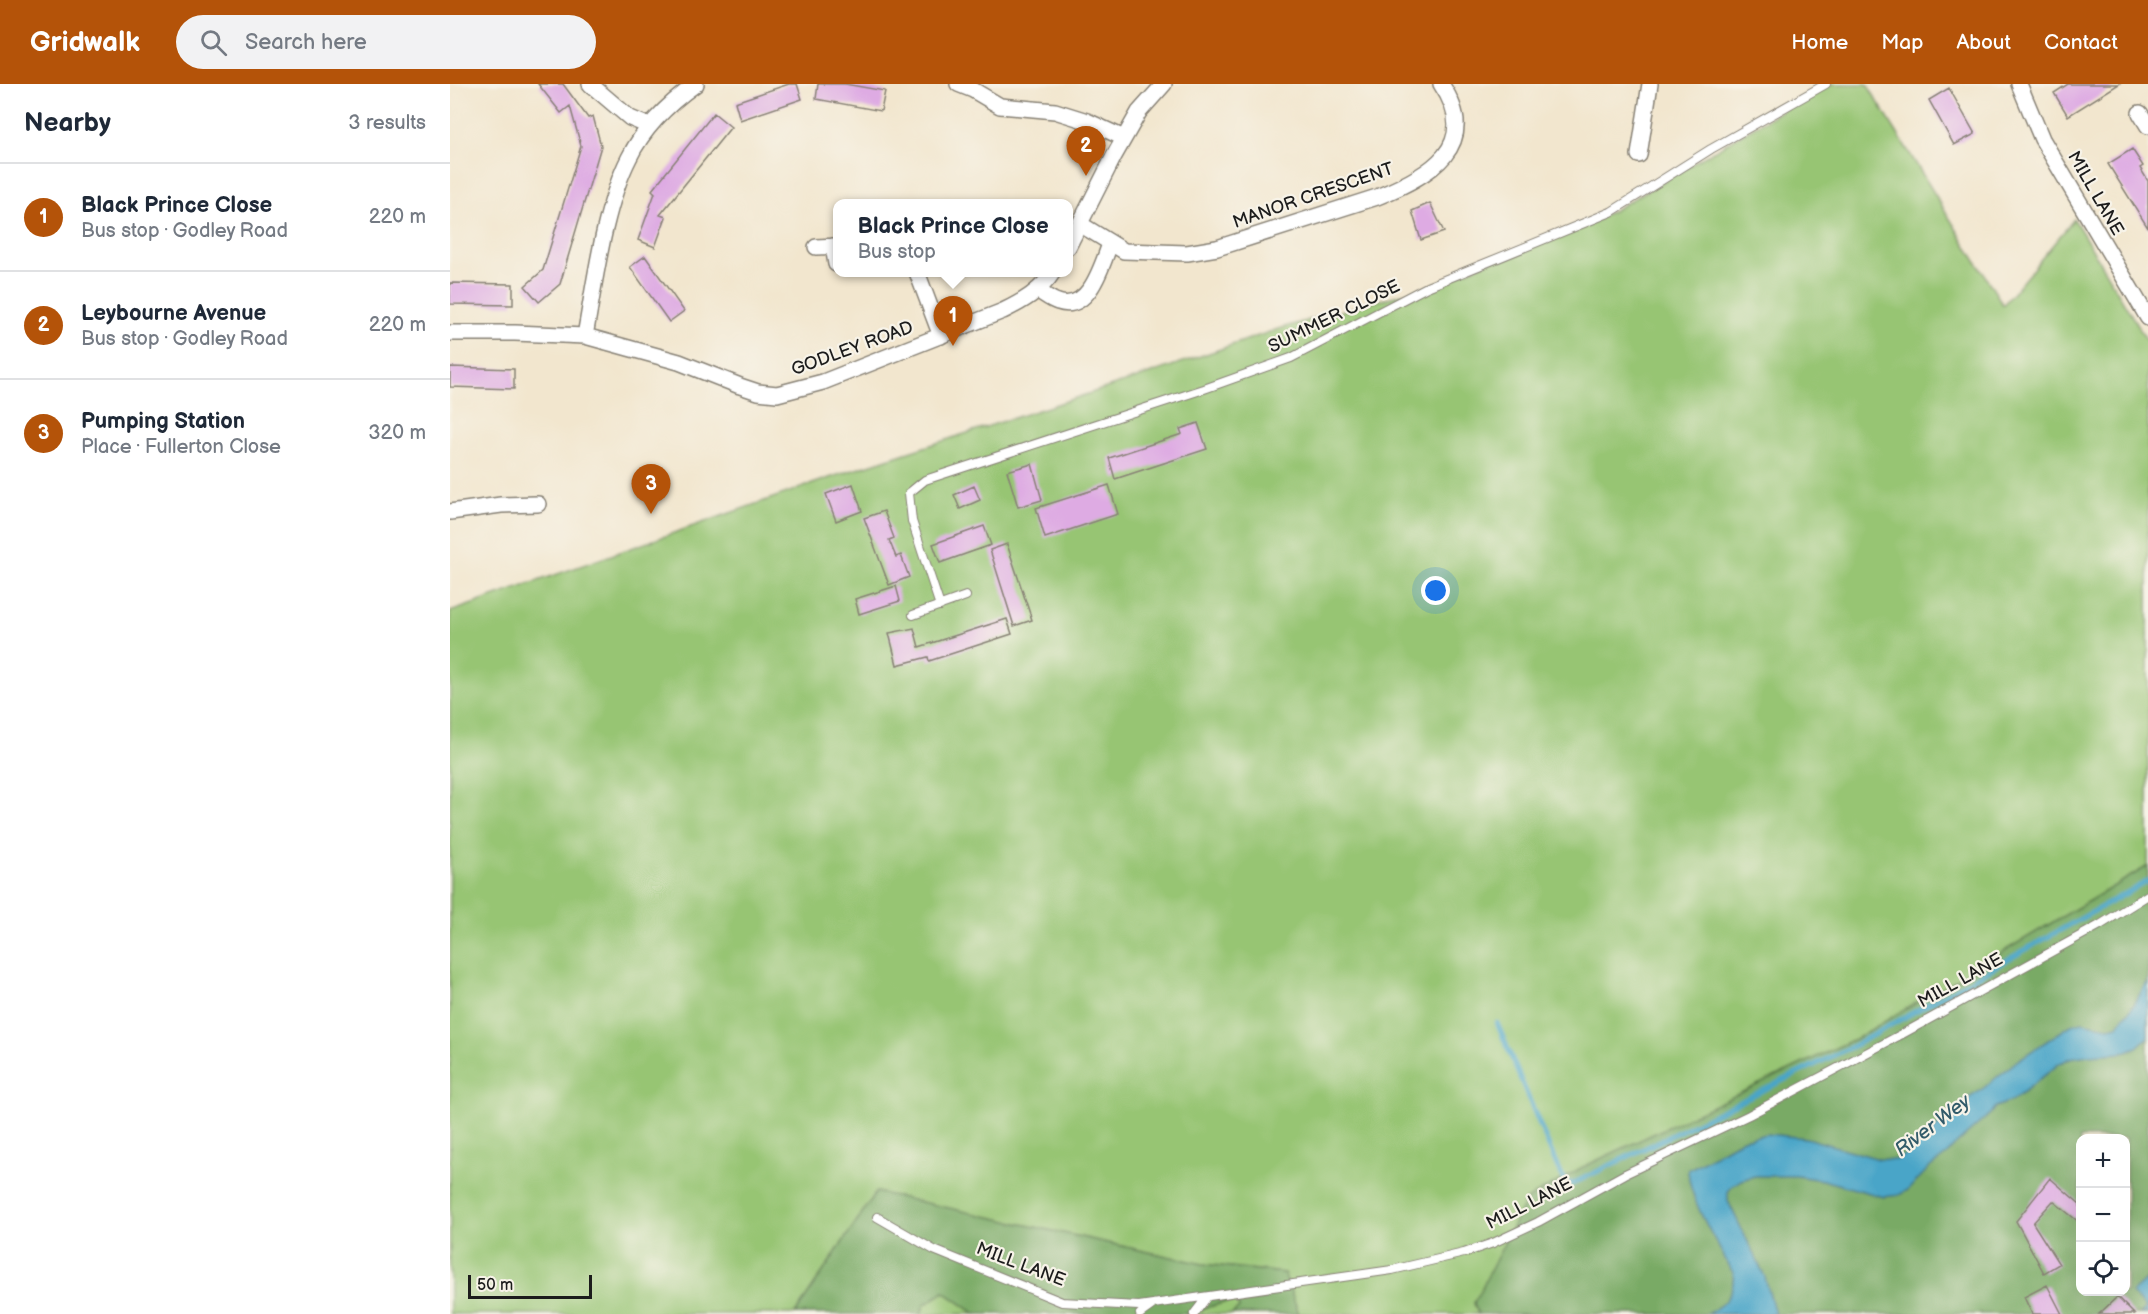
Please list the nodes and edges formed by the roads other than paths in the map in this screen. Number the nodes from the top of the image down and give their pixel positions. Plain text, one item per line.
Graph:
1 (590, 84) edge
2 (696, 84) edge
3 (958, 84) edge
4 (1164, 84) edge
5 (1441, 84) edge
6 (1650, 84) edge
7 (1826, 84) edge
8 (2019, 84) edge
9 (975, 87) edge
10 (649, 126) junction
11 (1124, 138) junction
12 (1639, 155) dead end
13 (1080, 224) junction
14 (1073, 237) edge
15 (1110, 244) junction
16 (833, 246) edge
17 (816, 247) dead end
18 (919, 277) edge
19 (1050, 277) edge
20 (1037, 290) junction
21 (2148, 318) edge
22 (450, 333) edge
23 (585, 336) junction
24 (941, 336) junction
25 (538, 504) dead end
26 (450, 512) edge
27 (966, 596) dead end
28 (940, 606) junction
29 (913, 615) dead end
30 (2148, 895) edge
31 (877, 1217) dead end
32 (1207, 1297) junction
33 (1155, 1304) junction
34 (1140, 1314) edge
35 (1194, 1314) edge

1 - 10 street
2 - 10 street
3 - 9 street
4 - 11 street
5 - 15 street, MANOR CRESCENT
6 - 12 street
7 - 28 lane, SUMMER CLOSE
8 - 21 street, MILL LANE
9 - 11 street
10 - 23 street
11 - 13 street
13 - 14 street
13 - 15 street, MANOR CRESCENT
15 - 20 street
16 - 17 street
18 - 24 street
19 - 20 street, GODLEY ROAD
20 - 24 street, GODLEY ROAD
22 - 23 street, GODLEY ROAD
23 - 24 street, GODLEY ROAD
25 - 26 street
27 - 28 lane
28 - 29 lane
30 - 32 lane, MILL LANE
31 - 33 lane, MILL LANE
32 - 33 lane, MILL LANE
32 - 35 lane
33 - 34 lane

